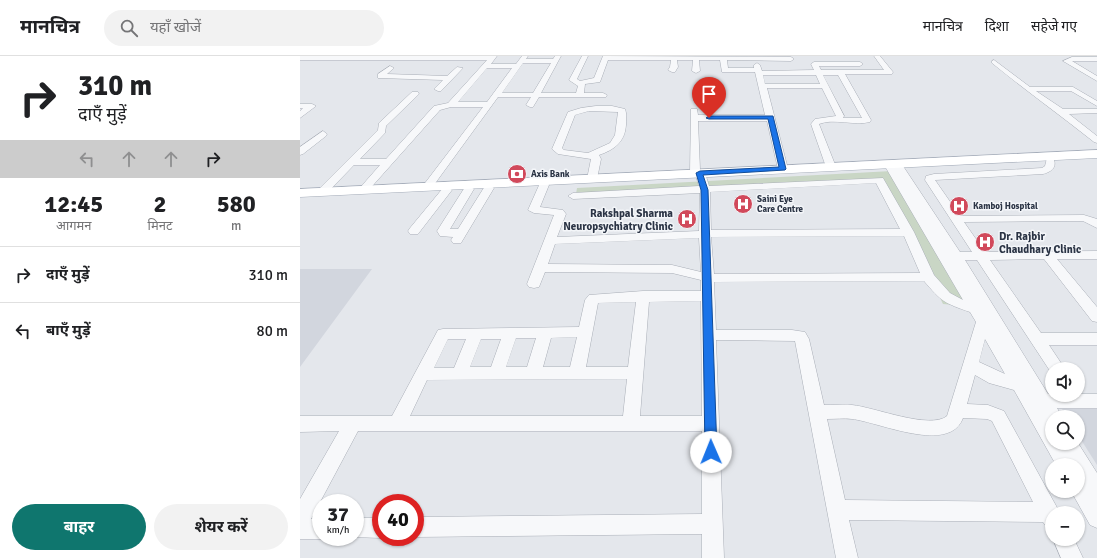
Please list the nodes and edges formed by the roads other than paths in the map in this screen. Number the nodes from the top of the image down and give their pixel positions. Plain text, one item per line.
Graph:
1 (456, 56) edge
2 (585, 56) edge
3 (854, 56) edge
4 (877, 56) edge
5 (338, 57) edge
6 (364, 57) edge
7 (390, 57) edge
8 (411, 57) edge
9 (493, 57) edge
10 (605, 57) edge
11 (631, 57) edge
12 (663, 57) edge
13 (306, 58) edge
14 (448, 58) junction
15 (557, 58) edge
16 (674, 58) junction
17 (694, 58) edge
18 (723, 58) junction
19 (756, 58) edge
20 (1070, 58) edge
21 (776, 59) junction
22 (791, 59) dead end
23 (1097, 59) edge
24 (521, 61) edge
25 (994, 62) dead end
26 (860, 64) junction
27 (484, 67) junction
28 (375, 68) dead end
29 (390, 68) junction
30 (445, 68) dead end
31 (465, 68) junction
32 (672, 70) dead end
33 (696, 71) dead end
34 (759, 71) junction
35 (818, 72) junction
36 (840, 72) junction
37 (866, 72) junction
38 (781, 73) junction
39 (428, 77) junction
40 (1095, 77) edge
41 (449, 78) junction
42 (580, 84) junction
43 (834, 84) junction
44 (762, 86) junction
45 (438, 89) dead end
46 (1030, 89) junction
47 (495, 95) junction
48 (536, 95) junction
49 (579, 95) junction
50 (603, 95) dead end
51 (1087, 97) junction
52 (1059, 103) junction
53 (1097, 103) edge
54 (488, 104) junction
55 (451, 105) junction
56 (530, 105) dead end
57 (300, 106) edge
58 (1097, 111) edge
59 (300, 115) edge
60 (771, 118) junction
61 (835, 120) junction
62 (1081, 127) junction
63 (1097, 127) edge
64 (323, 134) dead end
65 (1097, 140) edge
66 (300, 152) edge
67 (1097, 154) edge
68 (591, 155) junction
69 (1097, 158) edge
70 (1050, 160) junction
71 (351, 162) junction
72 (388, 162) junction
73 (831, 167) junction
74 (894, 167) junction
75 (783, 169) junction
76 (700, 178) junction
77 (592, 179) junction
78 (544, 185) junction
79 (427, 187) junction
80 (490, 188) junction
81 (469, 189) junction
82 (363, 190) junction
83 (447, 190) junction
84 (322, 192) junction
85 (300, 193) edge
86 (574, 196) dead end
87 (300, 197) edge
88 (957, 219) junction
89 (1097, 225) edge
90 (414, 231) dead end
91 (908, 232) junction
92 (705, 234) junction
93 (550, 241) junction
94 (1047, 255) junction
95 (1097, 255) edge
96 (950, 256) junction
97 (982, 256) junction
98 (540, 268) junction
99 (928, 277) junction
100 (708, 278) junction
101 (534, 284) dead end
102 (644, 296) junction
103 (708, 296) junction
104 (1082, 298) junction
105 (1097, 298) edge
106 (979, 316) junction
107 (1097, 317) edge
108 (585, 332) junction
109 (476, 333) junction
110 (511, 333) junction
111 (545, 333) junction
112 (709, 335) junction
113 (1037, 339) junction
114 (1097, 339) edge
115 (1052, 362) edge
116 (970, 365) junction
117 (577, 373) junction
118 (636, 373) junction
119 (422, 374) junction
120 (459, 374) junction
121 (496, 374) junction
122 (533, 374) junction
123 (1020, 385) junction
124 (1085, 399) edge
125 (1045, 400) edge
126 (1036, 401) junction
127 (1097, 401) edge
128 (1046, 410) edge
129 (956, 411) junction
130 (817, 412) junction
131 (710, 423) junction
132 (1045, 423) edge
133 (300, 424) edge
134 (353, 424) junction
135 (397, 424) junction
136 (631, 424) junction
137 (1072, 450) edge
138 (1097, 491) edge
139 (1085, 498) edge
140 (1046, 506) edge
141 (837, 510) junction
142 (1045, 515) edge
143 (300, 518) edge
144 (1097, 518) edge
145 (712, 524) junction
146 (424, 527) edge
147 (312, 528) edge
148 (300, 529) edge
149 (1066, 546) edge
150 (713, 558) edge
151 (847, 558) edge
152 (1072, 558) edge

1 - 14 street
2 - 42 street
3 - 26 street
4 - 37 street
5 - 6 street
5 - 13 street
6 - 7 street
7 - 8 street
8 - 14 street
8 - 29 street
9 - 14 street
9 - 27 street
10 - 11 street
10 - 42 street
11 - 12 street
12 - 16 street
15 - 24 street
15 - 48 street
16 - 17 street
16 - 32 street
17 - 18 street
17 - 33 street
18 - 19 street
18 - 34 street
19 - 21 street
19 - 34 street
20 - 23 street
20 - 40 street
21 - 22 street
21 - 38 street
24 - 27 street
24 - 47 street
25 - 46 street
26 - 35 street
26 - 37 street
27 - 31 street
27 - 55 street
28 - 29 street
29 - 39 street
30 - 31 street
31 - 41 street
34 - 38 street
34 - 44 street
35 - 36 street
35 - 38 street
35 - 43 street
36 - 37 street
36 - 43 street
39 - 41 street
39 - 71 street
41 - 45 street
42 - 49 street
43 - 44 street
43 - 61 street
43 - 61 street
44 - 60 street
46 - 51 street
46 - 52 street
47 - 48 street
47 - 54 street
48 - 49 street
48 - 56 street
49 - 50 street
51 - 52 street
51 - 53 street
52 - 53 street
52 - 58 street
52 - 62 street
54 - 55 street
54 - 79 street
55 - 72 street
57 - 59 street
60 - 75 street
60 - 76 street
61 - 73 street
62 - 63 street
62 - 65 street
64 - 66 street
67 - 74 main road
68 - 68 street
68 - 77 street
69 - 70 main road
70 - 74 main road
70 - 88 street
71 - 72 street
71 - 84 street
72 - 82 street
73 - 74 main road
73 - 75 main road
74 - 76 main road
74 - 96 street
75 - 76 main road
76 - 77 main road
76 - 78 main road
76 - 86 street
76 - 91 street
76 - 92 street
77 - 79 main road
78 - 80 main road
78 - 93 street
79 - 82 main road
80 - 81 main road
80 - 81 street
81 - 83 main road
82 - 84 main road
83 - 87 main road
83 - 90 street
84 - 85 main road
88 - 89 street
88 - 97 street
91 - 92 street
91 - 99 street
92 - 93 street
92 - 100 street
93 - 98 street
94 - 95 street
94 - 97 street
94 - 104 street
96 - 97 street
96 - 106 street
96 - 126 street
97 - 113 street
98 - 100 street
98 - 101 street
99 - 100 street
99 - 106 street
100 - 103 street
102 - 103 street
102 - 108 street
102 - 118 street
103 - 112 street
104 - 105 street
104 - 107 street
106 - 116 street
106 - 123 street
108 - 111 street
108 - 117 street
109 - 110 street
109 - 119 street
109 - 120 street
110 - 111 street
110 - 121 street
111 - 122 street
112 - 130 street
112 - 131 street
113 - 114 street
113 - 115 street
116 - 123 street
116 - 129 street
117 - 118 street
117 - 122 street
118 - 136 street
119 - 120 street
119 - 135 street
120 - 121 street
121 - 122 street
123 - 126 street
124 - 127 street
125 - 126 street
126 - 128 street
126 - 132 street
129 - 130 street
129 - 140 street
130 - 141 street
131 - 136 street
131 - 145 street
133 - 134 street
134 - 135 street
134 - 143 street
135 - 136 street
137 - 138 street
139 - 144 street
141 - 142 street
141 - 151 street
145 - 146 street
145 - 150 street
147 - 148 street
149 - 152 street

